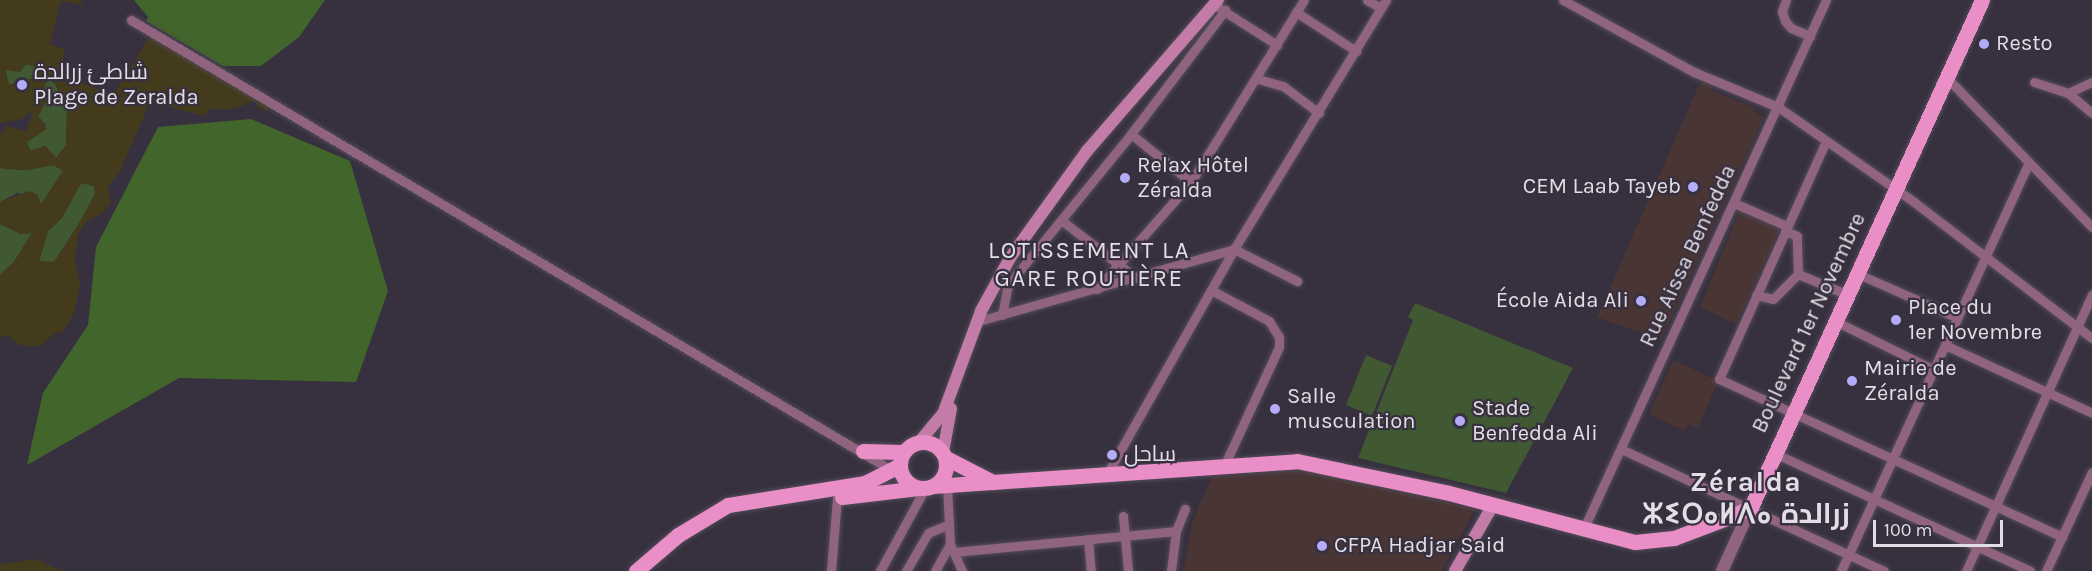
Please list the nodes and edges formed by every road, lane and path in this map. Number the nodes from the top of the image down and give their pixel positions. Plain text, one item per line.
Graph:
1 (1304, 0) edge
2 (1367, 0) edge
3 (1563, 0) edge
4 (1786, 0) edge
5 (1826, 0) edge
6 (1982, 0) edge
7 (1384, 4) edge
8 (1218, 5) edge
9 (1296, 12) junction
10 (131, 20) dead end
11 (1810, 36) junction
12 (1277, 45) junction
13 (1356, 51) junction
14 (1947, 78) junction
15 (1258, 79) junction
16 (2034, 82) dead end
17 (2092, 82) edge
18 (2068, 93) junction
19 (1778, 107) junction
20 (1319, 113) junction
21 (2092, 113) edge
22 (1131, 135) junction
23 (1826, 141) junction
24 (2028, 165) junction
25 (1191, 182) junction
26 (1895, 190) junction
27 (1734, 203) junction
28 (1061, 220) junction
29 (2092, 227) edge
30 (1786, 228) junction
31 (1234, 249) junction
32 (1985, 259) junction
33 (1118, 265) junction
34 (1856, 273) junction
35 (1798, 274) junction
36 (1136, 278) junction
37 (1297, 280) dead end
38 (1097, 289) junction
39 (1211, 290) junction
40 (1756, 294) junction
41 (1846, 294) junction
42 (2092, 294) edge
43 (988, 300) junction
44 (1002, 315) junction
45 (1958, 318) junction
46 (982, 320) junction
47 (1833, 320) junction
48 (2075, 326) junction
49 (2092, 338) edge
50 (1946, 345) junction
51 (1934, 370) junction
52 (2046, 391) junction
53 (1792, 412) junction
54 (2092, 413) edge
55 (920, 441) junction
56 (1620, 449) junction
57 (1774, 453) junction
58 (867, 454) junction
59 (944, 455) junction
60 (1893, 459) junction
61 (900, 466) junction
62 (1224, 466) junction
63 (1108, 472) junction
64 (2092, 472) edge
65 (874, 480) junction
66 (993, 482) junction
67 (2090, 484) edge
68 (931, 487) junction
69 (837, 498) junction
70 (1874, 499) junction
71 (1492, 506) junction
72 (1995, 506) junction
73 (1750, 507) junction
74 (1185, 509) dead end
75 (1123, 516) dead end
76 (703, 520) junction
77 (948, 525) junction
78 (1584, 528) junction
79 (1176, 531) junction
80 (1125, 535) junction
81 (2062, 537) junction
82 (1088, 539) junction
83 (952, 548) junction
84 (1977, 548) junction
85 (1848, 555) junction
86 (636, 571) edge
87 (831, 571) edge
88 (880, 571) edge
89 (906, 571) edge
90 (935, 571) edge
91 (962, 571) edge
92 (1091, 571) edge
93 (1128, 571) edge
94 (1171, 571) edge
95 (1455, 571) edge
96 (1722, 571) edge
97 (1841, 571) edge
98 (1884, 571) edge
99 (1966, 571) edge
100 (2030, 571) edge
101 (2046, 571) edge

1 - 9 street
2 - 7 street
3 - 19 street
4 - 11 street
5 - 11 street, Rue Aissa Benfedda
6 - 14 main road, Boulevard 1er Novembre
7 - 13 street
8 - 12 street
8 - 22 street
8 - 43 main road
9 - 12 street
9 - 13 street
10 - 58 street
11 - 19 street, Rue Aissa Benfedda
12 - 15 street
13 - 20 street
14 - 24 street
14 - 26 main road, Boulevard 1er Novembre
15 - 20 street
15 - 25 street
16 - 18 street
17 - 18 street
18 - 21 street
19 - 23 street
19 - 27 street, Rue Aissa Benfedda
20 - 31 street
22 - 25 street
22 - 28 street
23 - 26 street
23 - 30 street
24 - 29 street
24 - 32 street
25 - 33 street
26 - 32 street
26 - 34 main road, Boulevard 1er Novembre
27 - 30 street
27 - 56 street, Rue Aissa Benfedda
28 - 33 street
28 - 44 street
30 - 35 street
30 - 40 street
31 - 36 street
31 - 37 street
31 - 39 street
32 - 45 street
32 - 48 street
33 - 36 street
33 - 38 street
34 - 41 main road, Boulevard 1er Novembre
34 - 45 street
35 - 40 street
35 - 41 street
36 - 38 street
38 - 44 street
39 - 62 street
39 - 63 street
40 - 53 street
41 - 47 main road, Boulevard 1er Novembre
42 - 48 street
43 - 46 main road
43 - 55 main road
44 - 46 street
45 - 50 street
46 - 59 main road
47 - 51 street
47 - 53 main road, Boulevard 1er Novembre
48 - 49 street
48 - 52 street
50 - 51 street
50 - 52 street
51 - 60 street
52 - 54 street
52 - 72 street
53 - 57 main road, Boulevard 1er Novembre
53 - 60 street
55 - 59 main road
55 - 61 main road
56 - 73 street
56 - 78 street, Rue Aissa Benfedda
57 - 70 street
57 - 73 main road, Boulevard 1er Novembre
58 - 61 main road
58 - 65 main road
59 - 66 main road
59 - 68 main road
60 - 70 street
60 - 72 street
61 - 65 main road
61 - 68 main road
62 - 63 main road
62 - 71 main road
63 - 66 main road
64 - 67 street
65 - 76 main road
66 - 68 main road
67 - 81 street
68 - 69 main road
68 - 77 street
68 - 88 street
69 - 76 main road
69 - 87 street
70 - 84 street
70 - 85 street
71 - 78 main road
71 - 95 main road
72 - 81 street
72 - 84 street
73 - 78 main road
73 - 85 street
73 - 96 street
74 - 79 street
75 - 80 street
76 - 86 main road
77 - 83 street
77 - 89 street
79 - 80 street
79 - 94 street
80 - 82 street
80 - 93 street
81 - 101 street
82 - 83 street
82 - 92 street
83 - 90 street
83 - 91 street
84 - 99 street
84 - 100 street
85 - 97 street
85 - 98 street

